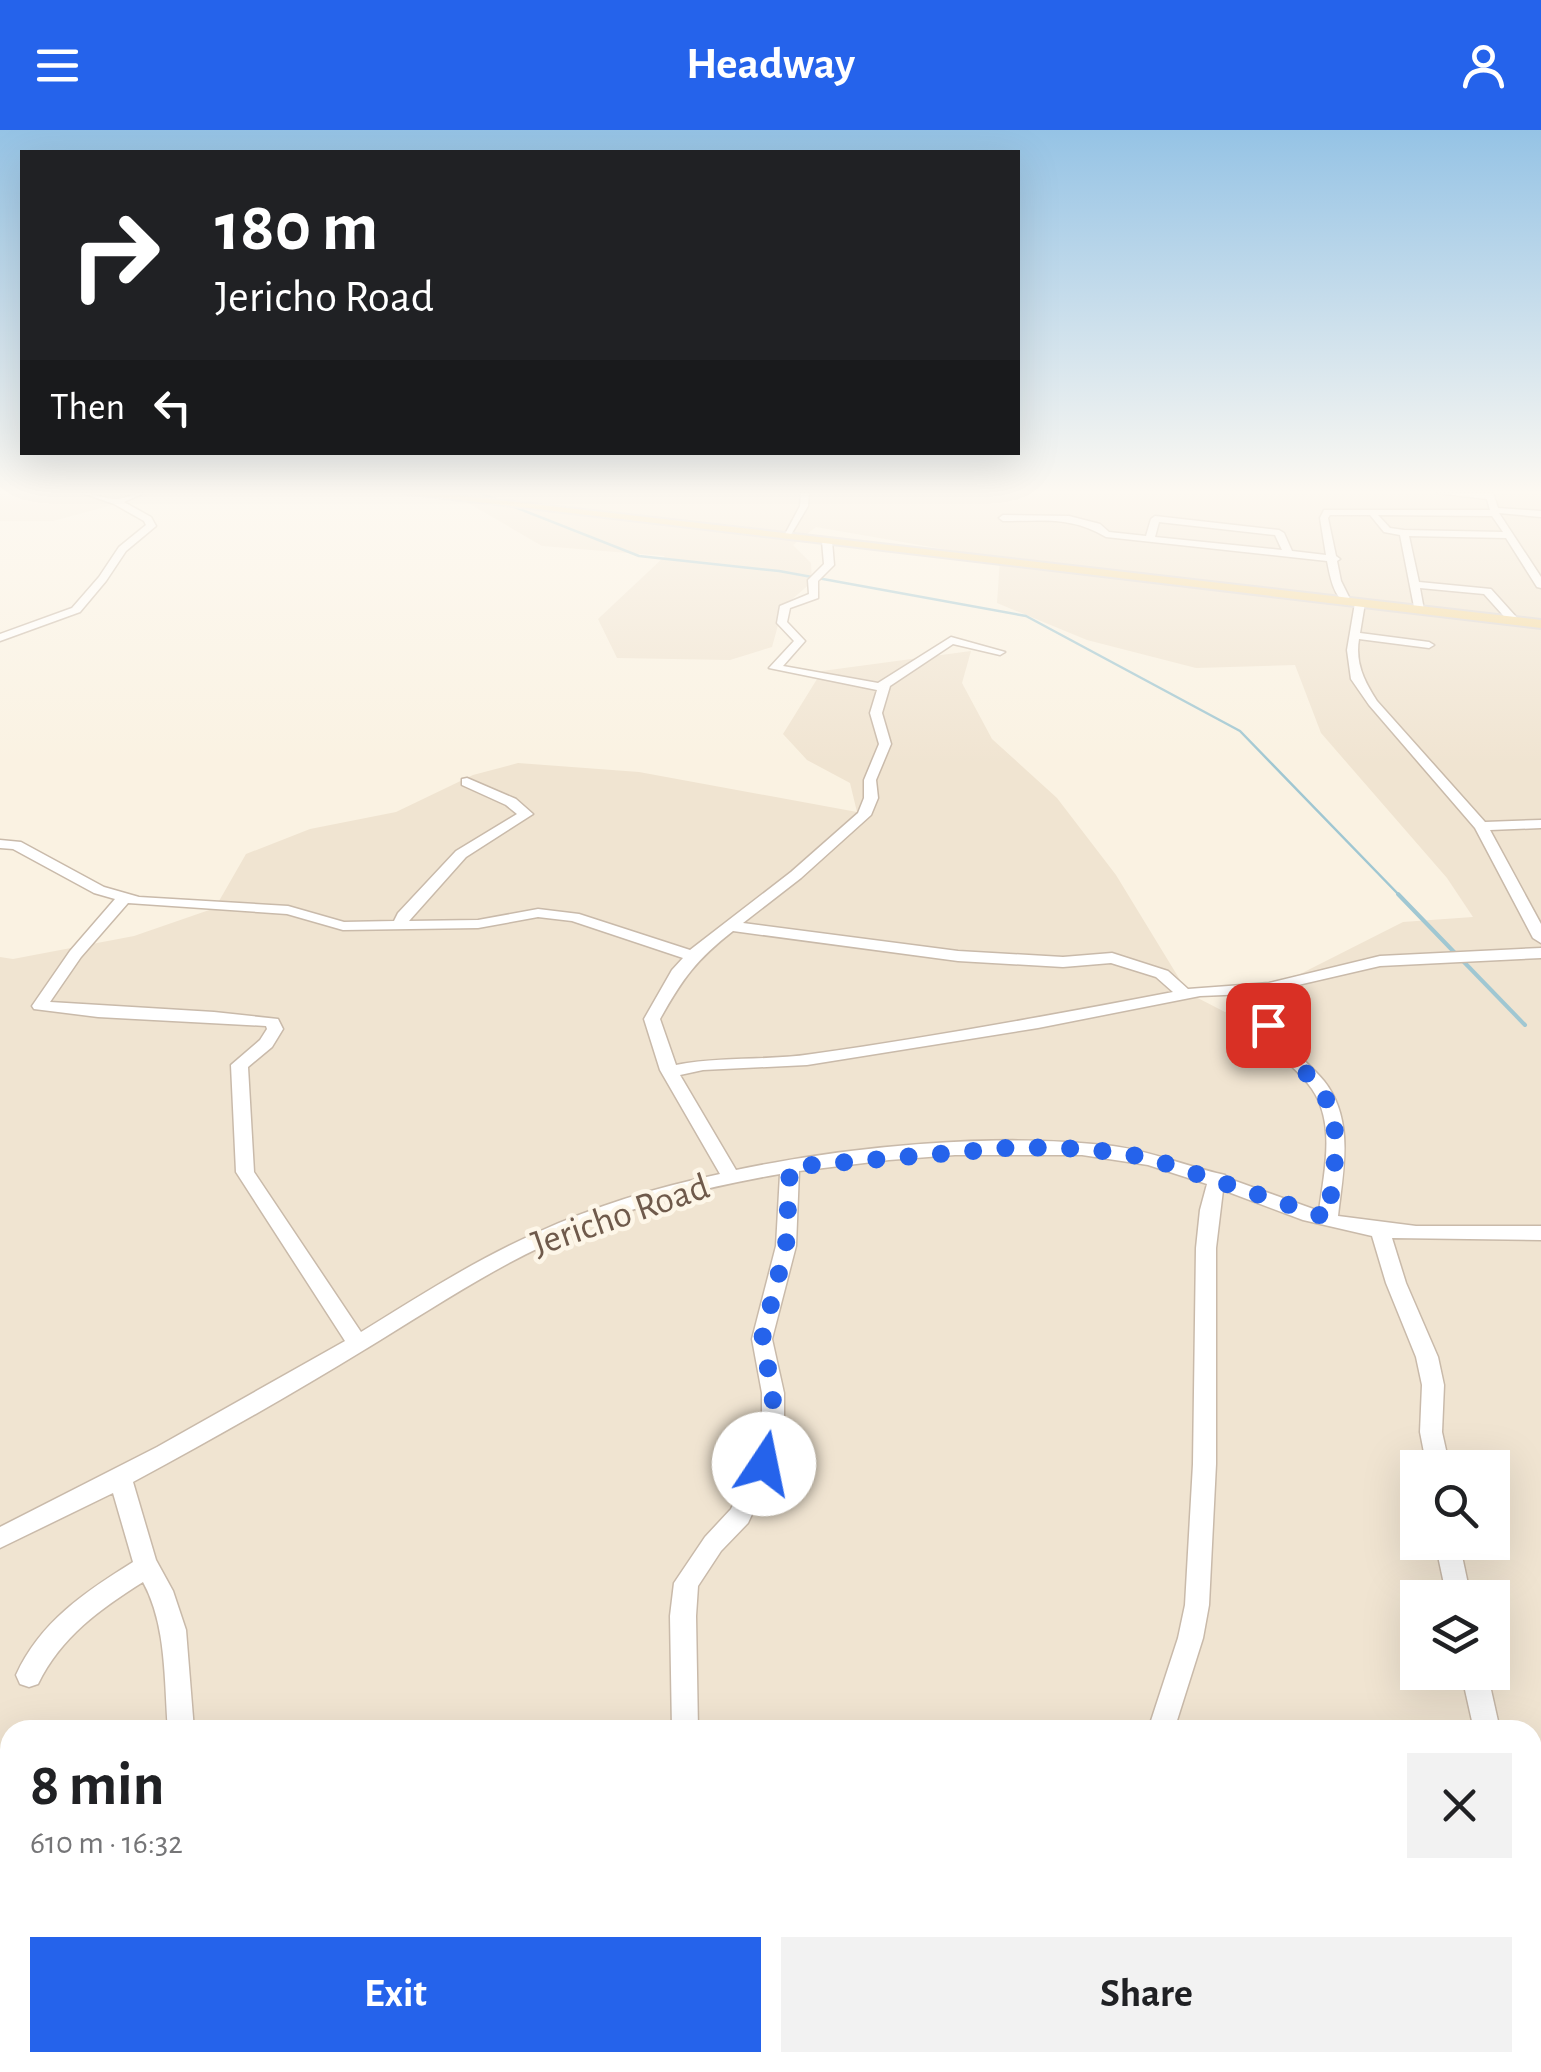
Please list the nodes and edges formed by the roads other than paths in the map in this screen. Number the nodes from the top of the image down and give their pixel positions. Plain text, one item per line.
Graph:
1 (96, 584) edge
2 (813, 584) edge
3 (1197, 584) edge
4 (1339, 584) edge
5 (1416, 586) joint
6 (1353, 602) junction
7 (1419, 610) junction
8 (1514, 621) junction
9 (1541, 624) edge
10 (1354, 635) junction
11 (0, 638) edge
12 (1429, 645) dead end
13 (1000, 652) dead end
14 (884, 686) junction
15 (467, 782) dead end
16 (1541, 824) edge
17 (1481, 826) junction
18 (0, 844) edge
19 (124, 897) junction
20 (400, 926) junction
21 (729, 926) junction
22 (1540, 934) edge
23 (1541, 953) edge
24 (695, 956) junction
25 (1252, 988) junction
26 (1185, 994) junction
27 (670, 1072) junction
28 (790, 1167) junction
29 (731, 1177) junction
30 (1218, 1179) junction
31 (1328, 1218) junction
32 (1380, 1227) junction
33 (1541, 1233) edge
34 (357, 1343) junction
35 (1435, 1450) edge
36 (120, 1476) junction
37 (0, 1538) edge
38 (147, 1566) junction
39 (28, 1675) dead end
40 (1478, 1690) edge
41 (179, 1720) edge
42 (685, 1720) edge
43 (1165, 1720) edge
44 (1484, 1720) edge

1 - 11 street
2 - 14 street
3 - 6 main road
4 - 6 street
5 - 7 street
5 - 8 street
6 - 7 main road
6 - 10 street
7 - 8 main road
8 - 9 main road
10 - 12 street
10 - 17 street
13 - 14 street
14 - 21 street
15 - 20 street
16 - 17 street
17 - 22 street
18 - 19 street
19 - 20 street
19 - 34 street
20 - 24 street
21 - 24 street
21 - 26 street
23 - 25 street
24 - 27 street
25 - 26 street
25 - 31 street
26 - 27 street
27 - 29 street
28 - 29 street, Jericho Road
28 - 30 street, Jericho Road
28 - 42 street
29 - 34 street, Jericho Road
30 - 31 street, Jericho Road
30 - 43 street
31 - 32 street, Jericho Road
32 - 33 street, Jericho Road
32 - 35 street
34 - 36 street, Jericho Road
36 - 37 street, Jericho Road
36 - 38 street
38 - 39 street
38 - 41 street
40 - 44 street

